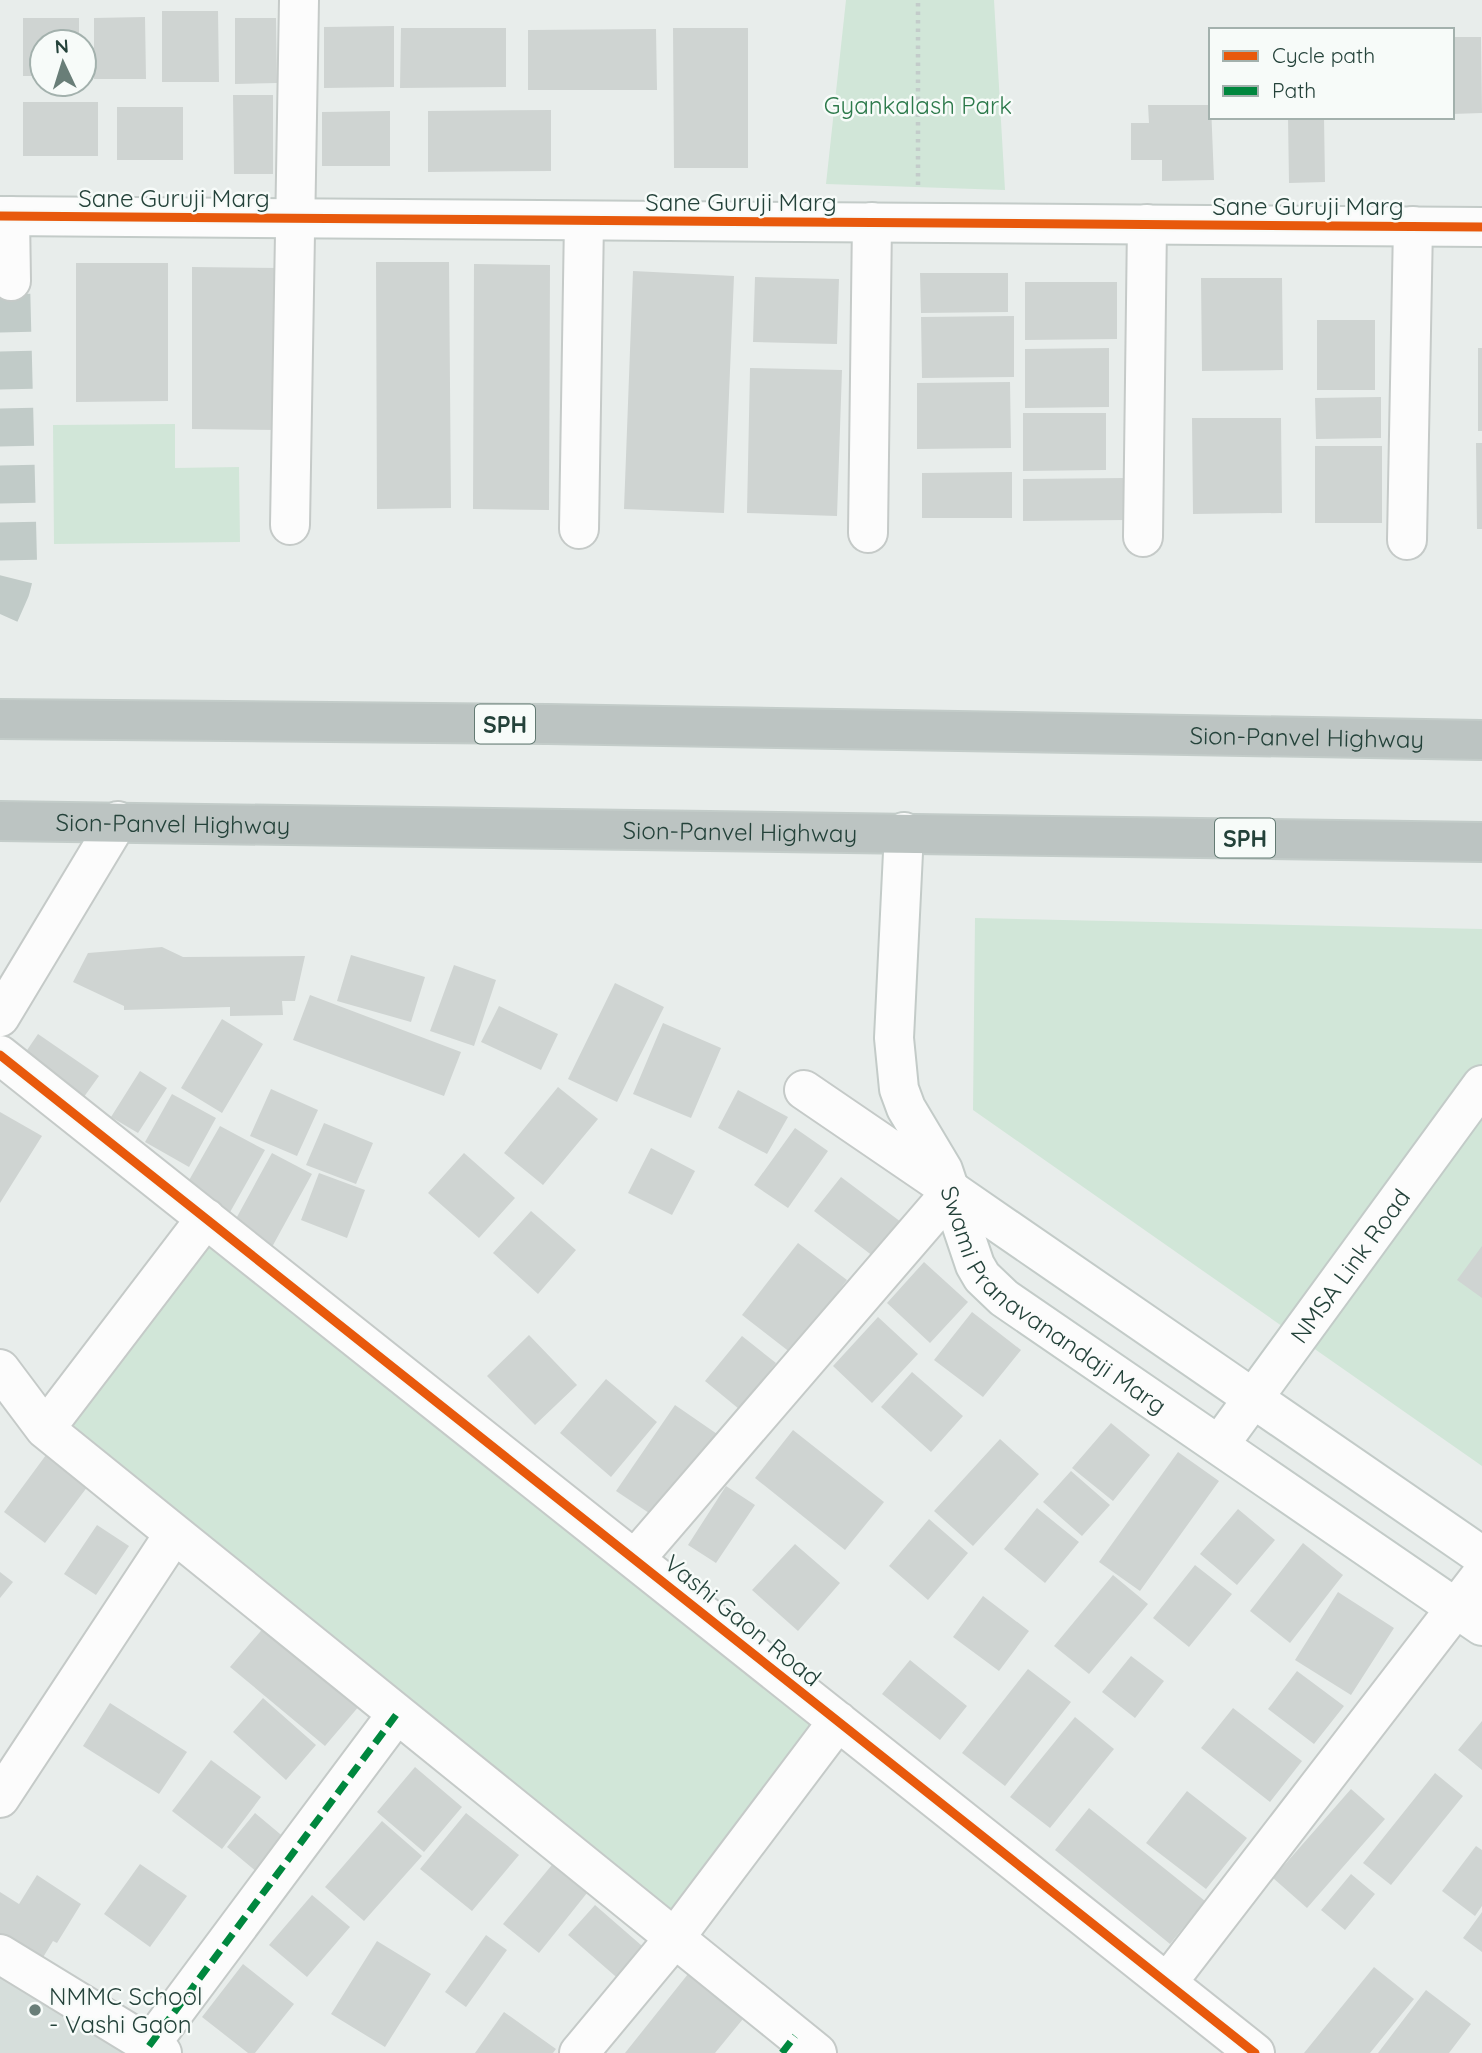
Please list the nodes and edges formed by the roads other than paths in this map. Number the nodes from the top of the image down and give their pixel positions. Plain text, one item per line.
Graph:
1 (299, 0) edge
2 (5, 216) edge
3 (295, 218) junction
4 (584, 220) junction
5 (872, 222) junction
6 (1147, 224) junction
7 (1413, 226) junction
8 (1482, 227) edge
9 (11, 281) tunnel mouth
10 (290, 525) dead end
11 (579, 529) dead end
12 (868, 533) dead end
13 (1143, 537) dead end
14 (1407, 540) dead end
15 (0, 719) edge
16 (1482, 740) edge
17 (0, 821) edge
18 (118, 821) junction
19 (904, 832) junction
20 (1482, 842) edge
21 (0, 1017) edge
22 (0, 1055) edge
23 (1482, 1085) edge
24 (804, 1090) dead end
25 (952, 1191) junction
26 (206, 1218) junction
27 (0, 1369) edge
28 (1253, 1398) junction
29 (45, 1429) junction
30 (1219, 1445) junction
31 (174, 1534) junction
32 (1482, 1556) edge
33 (635, 1559) junction
34 (1482, 1574) edge
35 (1469, 1617) edge
36 (396, 1715) junction
37 (838, 1721) junction
38 (0, 1798) edge
39 (673, 1940) junction
40 (0, 1954) edge
41 (1167, 1983) junction
42 (798, 2047) edge
43 (156, 2049) edge
44 (579, 2053) edge
45 (1255, 2053) edge

1 - 3 street
2 - 3 street, Sane Guruji Marg
2 - 9 street
3 - 4 street, Sane Guruji Marg
3 - 10 street
4 - 5 street, Sane Guruji Marg
4 - 11 street
5 - 6 street, Sane Guruji Marg
5 - 12 street
6 - 7 street, Sane Guruji Marg
6 - 13 street
7 - 8 street, Sane Guruji Marg
7 - 14 street
15 - 16 highway, Sion-Panvel Highway / SPH
17 - 18 highway, Sion-Panvel Highway / SPH
18 - 19 highway, Sion-Panvel Highway / SPH
18 - 21 street
19 - 20 highway, Sion-Panvel Highway / SPH
19 - 25 street
22 - 26 street, Vashi Gaon Road
23 - 28 street, NMSA Link Road
24 - 25 street
25 - 28 street, Swami Pranavanandaji Marg
25 - 30 street, Swami Pranavanandaji Marg
25 - 33 street
26 - 29 street
26 - 33 street, Vashi Gaon Road
27 - 29 street
28 - 30 street, NMSA Link Road
28 - 32 street, Swami Pranavanandaji Marg
29 - 31 street
30 - 35 street, Swami Pranavanandaji Marg
31 - 36 street
31 - 38 street
33 - 37 street, Vashi Gaon Road
34 - 35 street
35 - 41 street
36 - 39 street
36 - 43 street
37 - 39 street
37 - 41 street, Vashi Gaon Road
39 - 42 street
39 - 44 street
40 - 43 street
41 - 45 street, Vashi Gaon Road

